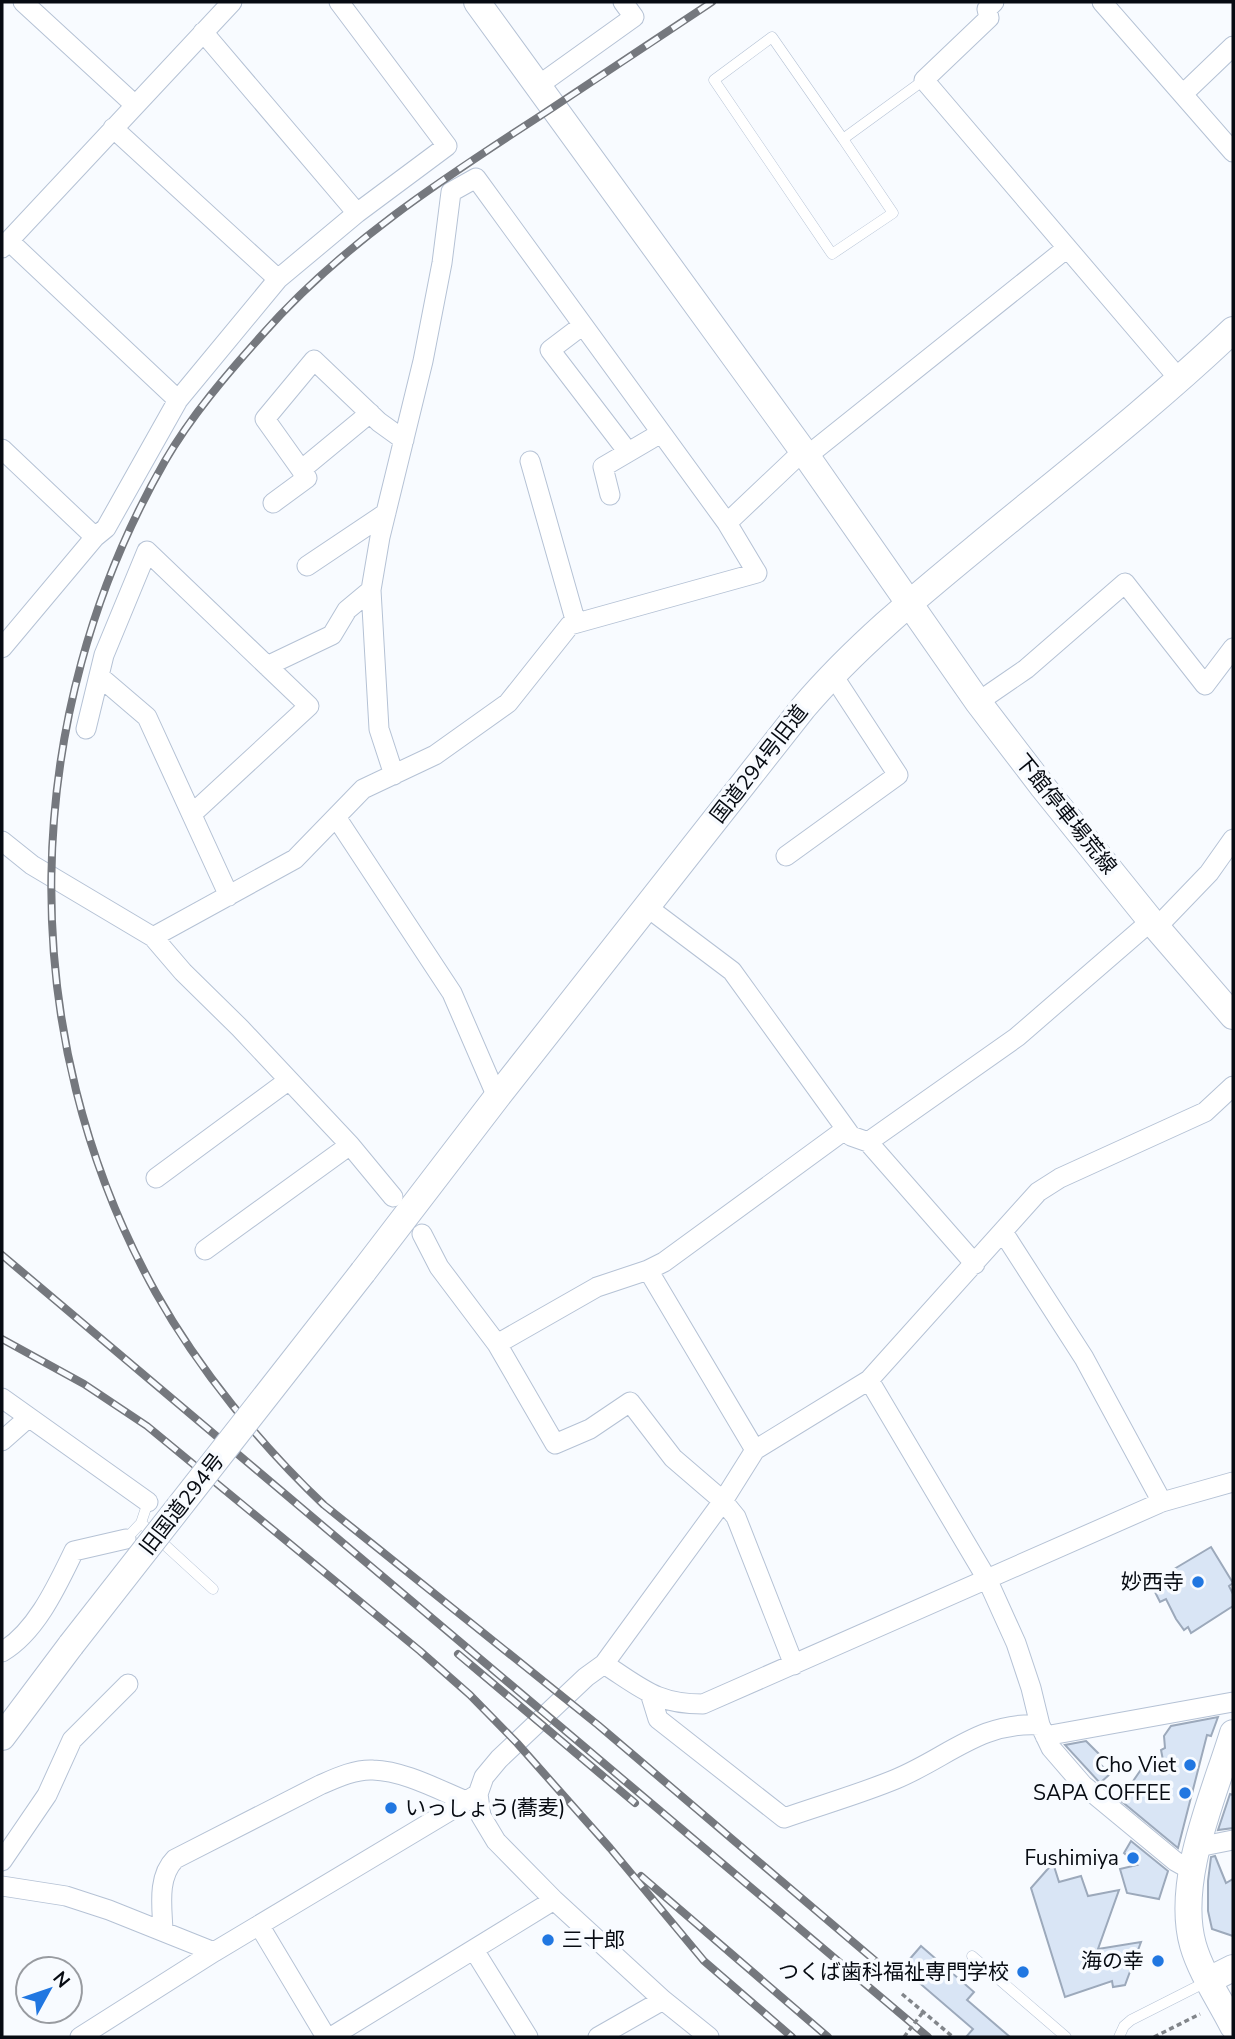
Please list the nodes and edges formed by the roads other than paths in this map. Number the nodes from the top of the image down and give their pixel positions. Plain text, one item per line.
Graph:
1 (23, 2) edge
2 (232, 2) edge
3 (339, 2) edge
4 (477, 2) edge
5 (623, 2) edge
6 (994, 2) edge
7 (1102, 2) edge
8 (203, 32) junction
9 (1233, 46) edge
10 (923, 80) junction
11 (539, 85) junction
12 (1183, 94) junction
13 (135, 105) junction
14 (113, 128) junction
15 (843, 139) junction
16 (1233, 152) edge
17 (357, 213) junction
18 (5, 244) edge
19 (1067, 248) junction
20 (278, 279) junction
21 (583, 325) junction
22 (1233, 330) edge
23 (1180, 380) junction
24 (178, 400) junction
25 (370, 413) junction
26 (661, 433) junction
27 (404, 440) junction
28 (2, 449) edge
29 (628, 452) junction
30 (805, 454) junction
31 (530, 461) dead end
32 (301, 470) junction
33 (610, 495) dead end
34 (272, 503) dead end
35 (386, 513) junction
36 (727, 523) junction
37 (95, 537) junction
38 (307, 566) dead end
39 (371, 590) junction
40 (908, 604) junction
41 (576, 623) junction
42 (2, 648) edge
43 (1233, 648) edge
44 (267, 666) junction
45 (832, 674) junction
46 (99, 676) junction
47 (978, 702) junction
48 (86, 729) dead end
49 (394, 775) junction
50 (192, 814) junction
51 (337, 817) junction
52 (1233, 839) edge
53 (2, 841) edge
54 (786, 856) dead end
55 (229, 896) junction
56 (647, 907) junction
57 (1154, 924) junction
58 (153, 937) junction
59 (1233, 1016) edge
60 (289, 1080) junction
61 (1233, 1086) edge
62 (497, 1097) junction
63 (846, 1129) junction
64 (868, 1142) junction
65 (350, 1145) junction
66 (156, 1178) dead end
67 (393, 1197) dead end
68 (1003, 1232) junction
69 (422, 1234) dead end
70 (205, 1250) dead end
71 (975, 1264) junction
72 (648, 1270) junction
73 (363, 1272) joint
74 (497, 1345) junction
75 (869, 1380) junction
76 (2, 1398) edge
77 (28, 1418) junction
78 (2, 1441) edge
79 (755, 1450) junction
80 (1233, 1482) edge
81 (723, 1500) junction
82 (148, 1502) joint
83 (1162, 1502) junction
84 (141, 1524) junction
85 (126, 1539) joint
86 (987, 1579) junction
87 (213, 1589) dead end
88 (2, 1652) edge
89 (604, 1664) junction
90 (794, 1665) junction
91 (129, 1685) dead end
92 (650, 1693) junction
93 (1233, 1702) edge
94 (1043, 1730) junction
95 (1233, 1733) edge
96 (2, 1737) edge
97 (472, 1798) junction
98 (1233, 1840) edge
99 (1194, 1858) junction
100 (2, 1861) edge
101 (2, 1886) edge
102 (554, 1900) junction
103 (259, 1925) junction
104 (163, 1930) junction
105 (474, 1950) junction
106 (214, 1952) junction
107 (972, 1956) dead end
108 (1233, 1968) edge
109 (1209, 1980) junction
110 (663, 2000) junction
111 (1233, 2026) edge
112 (80, 2037) edge
113 (329, 2037) edge
114 (528, 2037) edge
115 (598, 2037) edge
116 (709, 2037) edge
117 (1066, 2037) edge
118 (1119, 2037) edge

1 - 13 street
2 - 8 street
3 - 17 street
4 - 11 street, 下館停車場荒線
5 - 11 street
6 - 10 street
7 - 12 street
8 - 13 street
8 - 17 street
9 - 12 street
10 - 15 lane
10 - 19 street
11 - 30 street, 下館停車場荒線
12 - 16 street
13 - 14 street
14 - 18 street
14 - 20 street
15 - 15 lane
17 - 20 street
18 - 24 street
19 - 23 street
19 - 30 street
20 - 24 street
21 - 26 street
21 - 27 street
21 - 29 street
22 - 23 street, 国道294号旧道
23 - 40 street, 国道294号旧道
24 - 37 street
25 - 27 street
25 - 32 street
25 - 32 street
26 - 29 street
26 - 36 street
27 - 35 street
28 - 37 street
29 - 33 street
30 - 36 street
30 - 40 street, 下館停車場荒線
31 - 41 street
32 - 34 street
35 - 38 street
35 - 39 street
36 - 41 street
37 - 42 street
39 - 44 street
39 - 49 street
40 - 45 street, 国道294号旧道
40 - 47 street, 下館停車場荒線
41 - 49 street
43 - 47 street
44 - 46 street
44 - 50 street
45 - 54 street
45 - 56 street, 国道294号旧道
46 - 48 street
46 - 50 street
47 - 57 street, 下館停車場荒線
49 - 51 street
50 - 55 street
51 - 55 street
51 - 62 street
52 - 57 street
53 - 58 street
55 - 58 street
56 - 62 street, 国道294号旧道
56 - 63 street
57 - 59 street, 下館停車場荒線
57 - 64 street
58 - 60 street
60 - 65 street
60 - 66 street
61 - 68 street
62 - 73 street, 国道294号旧道
63 - 64 street
63 - 72 street
64 - 71 street
65 - 67 street
65 - 70 street
68 - 71 street
68 - 83 street
69 - 74 street
71 - 75 street
72 - 74 street
72 - 79 street
73 - 96 street, 旧国道294号, bridge
74 - 81 street
75 - 79 street
75 - 86 street
76 - 77 street
77 - 78 street
77 - 82 street
79 - 81 street
80 - 83 street
81 - 89 street
81 - 90 street
82 - 84 lane
83 - 86 street
84 - 85 lane
84 - 87 lane
85 - 88 street
86 - 90 street
86 - 94 street
89 - 92 street
89 - 97 street
90 - 92 street
91 - 100 street
92 - 94 street
93 - 94 street
94 - 99 street
95 - 99 street
97 - 102 street
97 - 103 street
97 - 104 street
98 - 99 street
99 - 109 street
101 - 104 street
102 - 105 street
102 - 110 street
103 - 106 street
103 - 113 street
104 - 106 street
105 - 113 street
105 - 114 street
106 - 112 street
107 - 117 lane
108 - 109 street
109 - 111 street
109 - 118 lane
110 - 115 street
110 - 116 street

